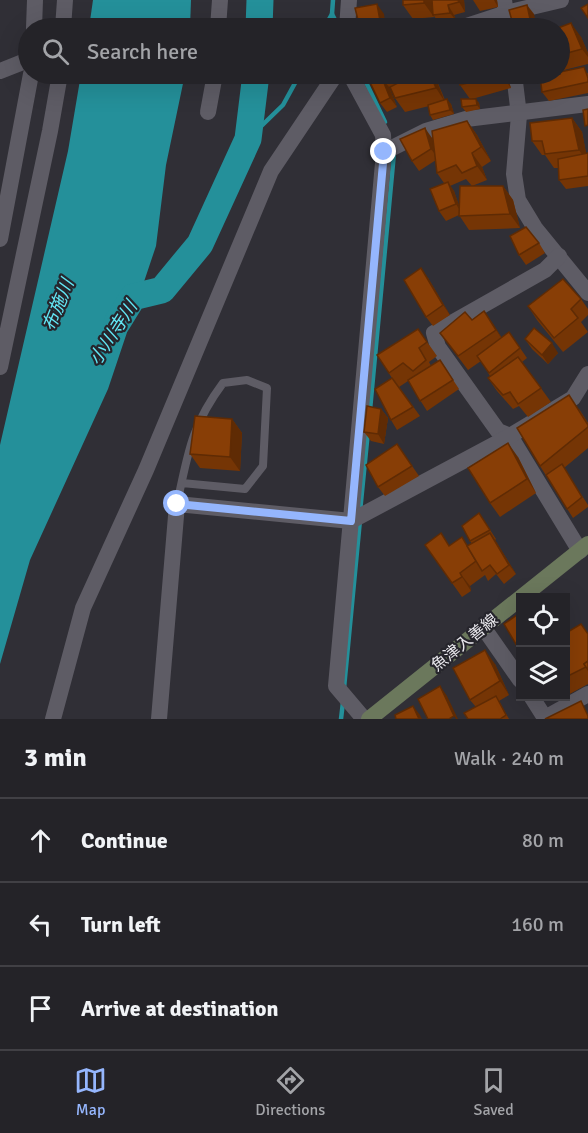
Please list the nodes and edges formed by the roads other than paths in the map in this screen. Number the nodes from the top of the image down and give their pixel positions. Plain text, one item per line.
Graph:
1 (35, 0) edge
2 (65, 0) edge
3 (220, 0) edge
4 (349, 0) edge
5 (561, 0) edge
6 (506, 14) edge
7 (34, 18) edge
8 (64, 18) edge
9 (219, 18) edge
10 (348, 18) edge
11 (18, 64) edge
12 (0, 71) edge
13 (29, 84) edge
14 (58, 84) edge
15 (213, 84) edge
16 (329, 84) edge
17 (355, 84) edge
18 (514, 84) edge
19 (588, 104) edge
20 (208, 112) dead end
21 (519, 115) junction
22 (384, 152) junction
23 (0, 238) edge
24 (559, 256) junction
25 (588, 293) edge
26 (0, 367) edge
27 (588, 374) edge
28 (510, 436) junction
29 (182, 483) junction
30 (177, 504) junction
31 (351, 521) junction
32 (584, 548) edge
33 (483, 627) junction
34 (516, 674) edge
35 (588, 694) edge
36 (534, 701) edge
37 (544, 718) edge
38 (53, 719) edge
39 (159, 719) edge
40 (364, 719) edge
41 (369, 719) edge

1 - 7 street
2 - 8 street
3 - 9 street
4 - 10 street
5 - 6 street
11 - 12 street
13 - 23 street
14 - 26 street
15 - 20 street
16 - 38 street
17 - 22 street
18 - 21 street
19 - 21 street
21 - 22 street
21 - 24 street
22 - 31 street
24 - 25 street
24 - 28 street
27 - 28 street
28 - 31 street
28 - 32 street
29 - 29 lane
29 - 30 lane
30 - 31 street
30 - 39 street
31 - 40 street
32 - 33 main road, 魚津入善線
33 - 34 street
33 - 41 main road, 魚津入善線
35 - 37 street
36 - 37 street

